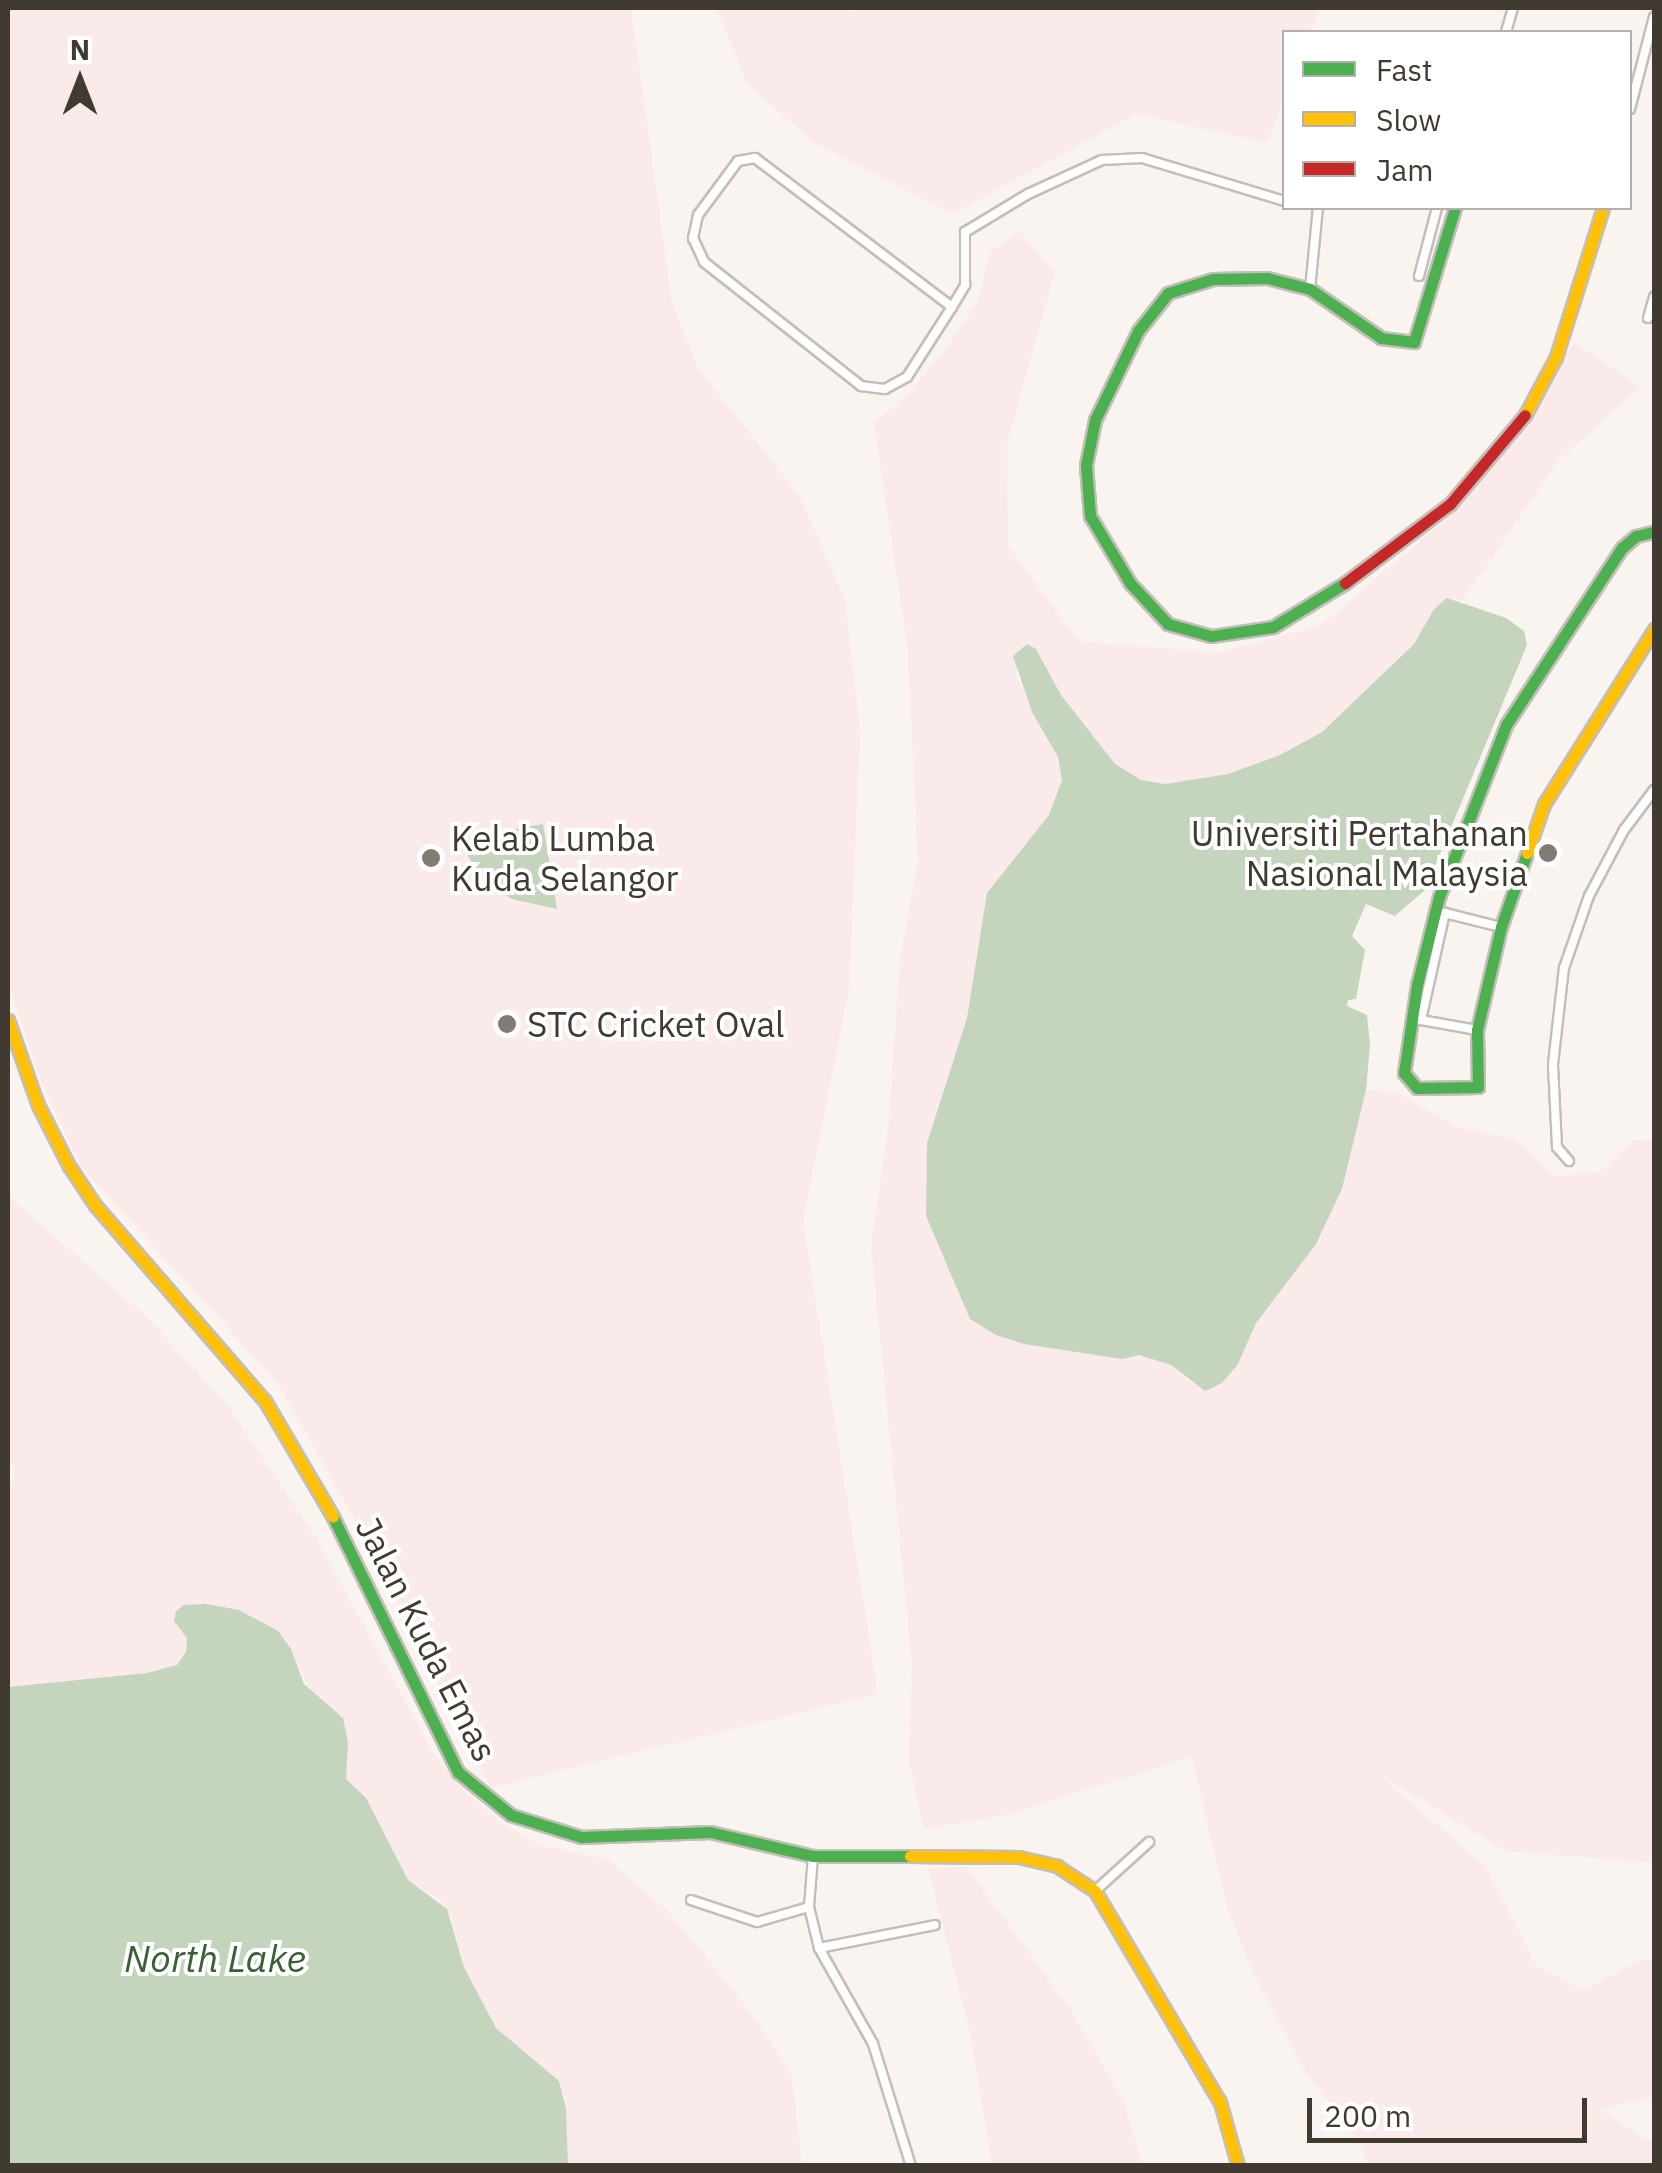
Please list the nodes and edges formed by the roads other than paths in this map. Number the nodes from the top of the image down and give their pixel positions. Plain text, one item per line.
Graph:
1 (1654, 16) edge
2 (1632, 101) edge
3 (1282, 200) edge
4 (1314, 210) edge
5 (1436, 210) edge
6 (1454, 210) edge
7 (1602, 210) edge
8 (1419, 276) dead end
9 (1310, 289) junction
10 (1654, 296) edge
11 (952, 307) junction
12 (1648, 318) dead end
13 (1654, 532) edge
14 (1654, 629) edge
15 (1654, 790) edge
16 (1501, 927) junction
17 (8, 1020) edge
18 (1477, 1030) junction
19 (1569, 1161) dead end
20 (1149, 1842) dead end
21 (813, 1856) junction
22 (1095, 1890) junction
23 (691, 1900) dead end
24 (809, 1907) junction
25 (935, 1925) dead end
26 (819, 1948) junction
27 (910, 2166) edge
28 (1238, 2166) edge

1 - 2 street
3 - 11 street
4 - 9 street
5 - 8 street
6 - 9 street
7 - 9 street
10 - 12 street
11 - 11 street
13 - 18 street
14 - 16 street
15 - 19 street
16 - 18 street
16 - 18 street
17 - 21 street, Jalan Kuda Emas
20 - 22 street
21 - 22 street, Jalan Kuda Emas
21 - 24 street
22 - 28 street, Jalan Kuda Emas
23 - 24 street
24 - 26 street
25 - 26 street
26 - 27 street

